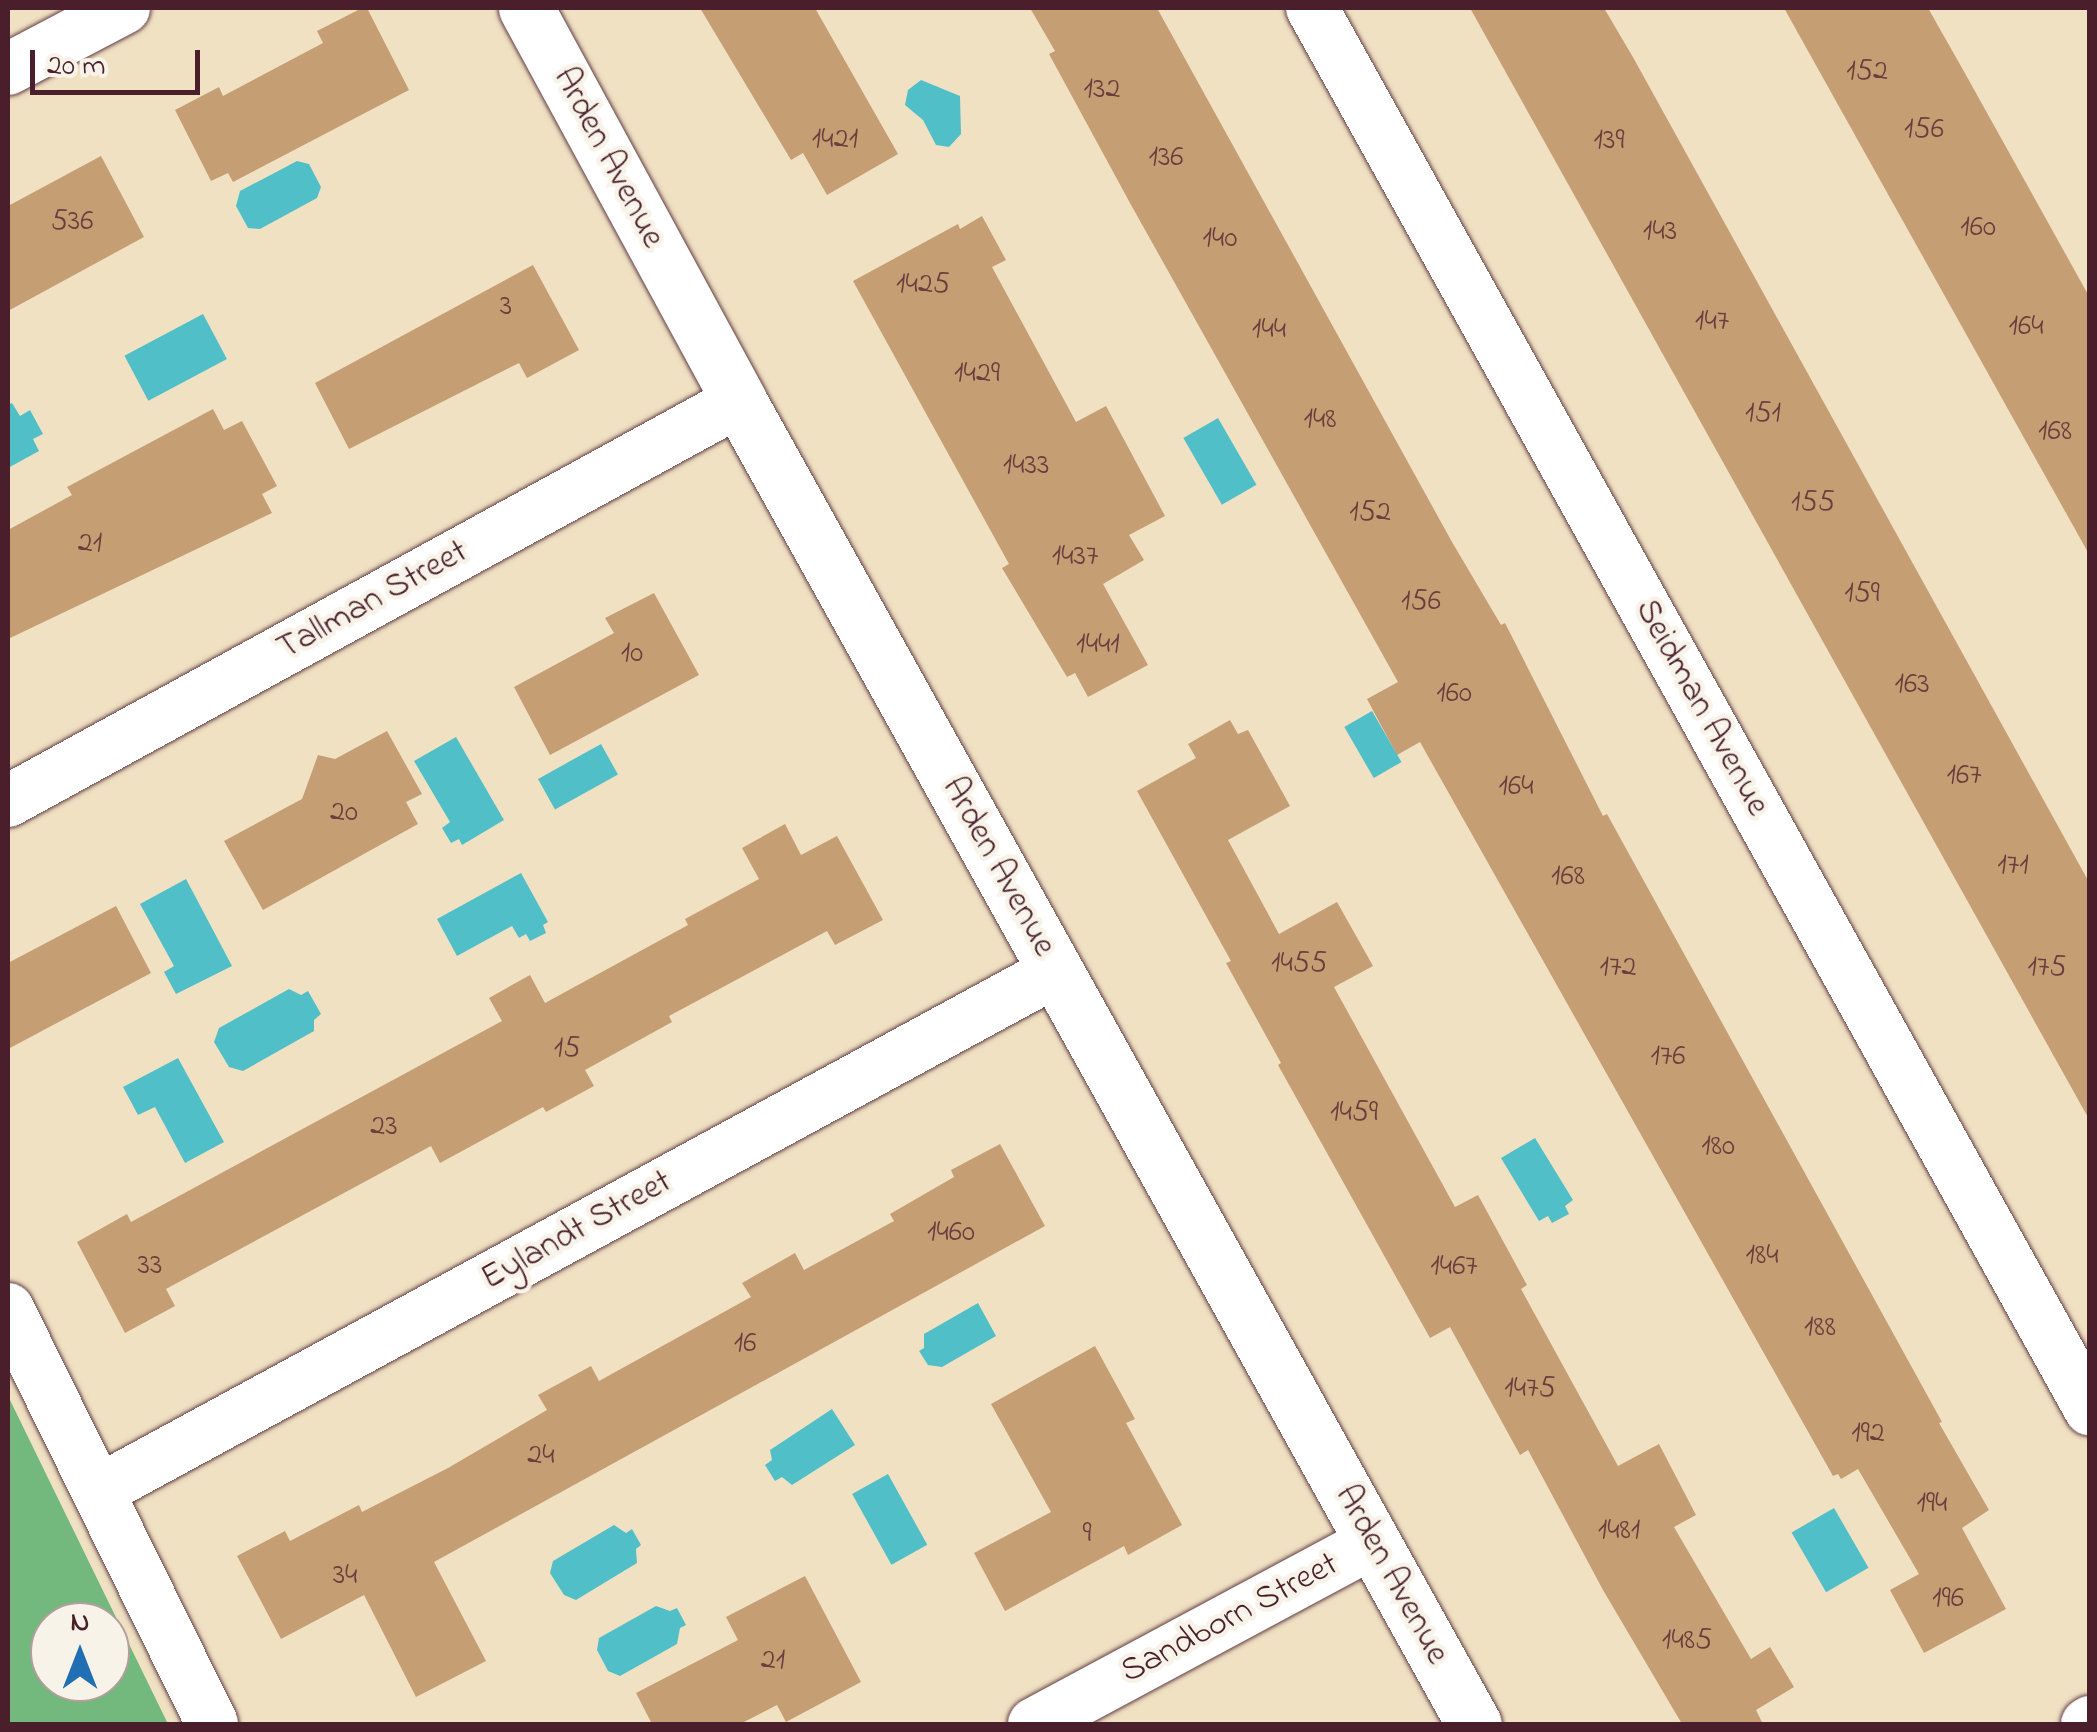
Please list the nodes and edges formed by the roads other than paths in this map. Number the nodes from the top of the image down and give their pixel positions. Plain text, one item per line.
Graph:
1 (124, 8) edge
2 (526, 8) edge
3 (1312, 8) edge
4 (8, 69) edge
5 (739, 401) junction
6 (8, 801) edge
7 (1056, 971) junction
8 (8, 1309) edge
9 (2090, 1410) edge
10 (98, 1492) junction
11 (1372, 1542) junction
12 (212, 1724) edge
13 (1034, 1724) edge
14 (1474, 1724) edge

1 - 4 street
2 - 5 street, Arden Avenue
3 - 9 street, Seidman Avenue
5 - 6 street, Tallman Street
5 - 7 street, Arden Avenue
7 - 10 street, Eylandt Street
7 - 11 street, Arden Avenue
8 - 10 street
10 - 12 street
11 - 13 street, Sandborn Street
11 - 14 street, Arden Avenue

